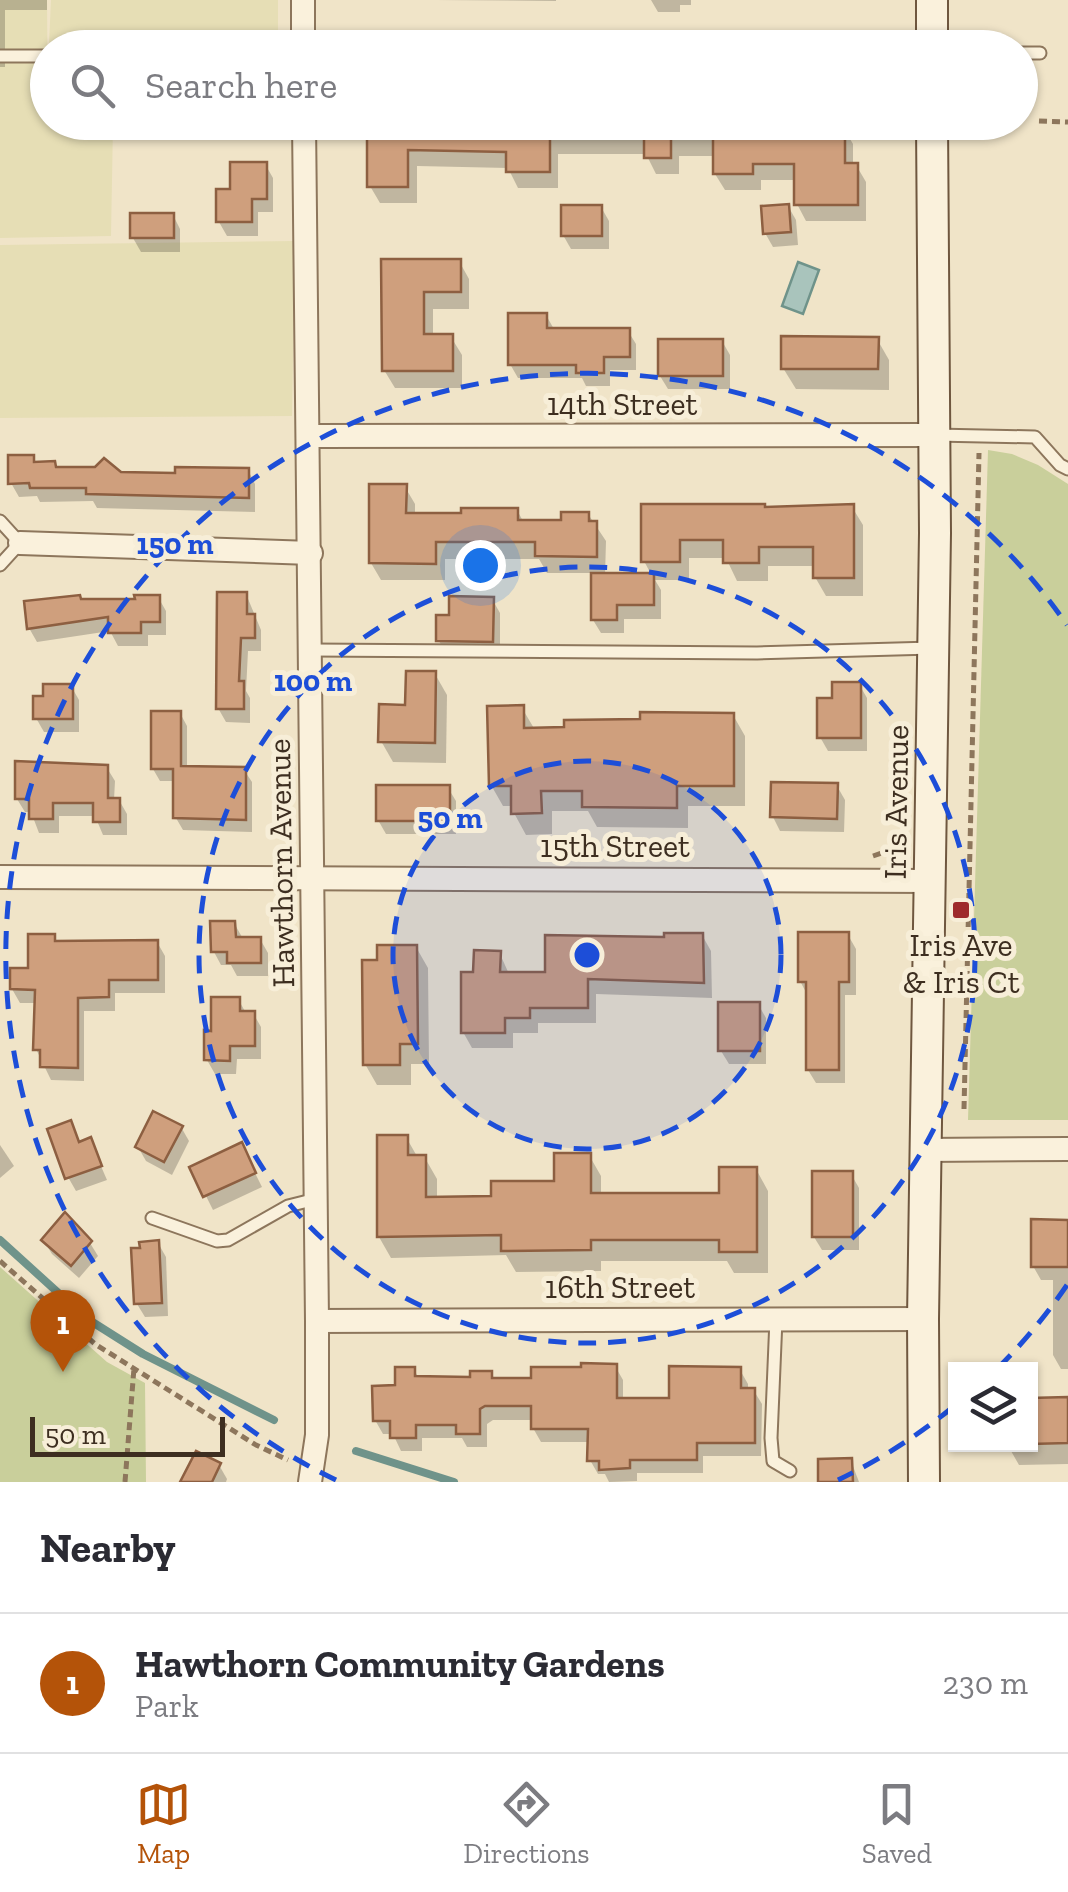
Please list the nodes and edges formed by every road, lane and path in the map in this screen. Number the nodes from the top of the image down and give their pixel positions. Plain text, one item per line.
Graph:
1 (303, 0) edge
2 (932, 0) edge
3 (303, 30) edge
4 (932, 30) edge
5 (0, 56) edge
6 (30, 56) edge
7 (1039, 122) dead end
8 (1068, 122) edge
9 (304, 140) edge
10 (932, 140) edge
11 (934, 435) junction
12 (310, 436) junction
13 (980, 448) dead end
14 (1068, 469) edge
15 (0, 521) edge
16 (20, 544) junction
17 (310, 554) junction
18 (0, 565) edge
19 (933, 648) junction
20 (312, 650) junction
21 (0, 877) edge
22 (314, 879) junction
23 (930, 881) junction
24 (964, 1109) dead end
25 (1068, 1149) edge
26 (925, 1150) junction
27 (316, 1200) junction
28 (152, 1218) dead end
29 (0, 1261) edge
30 (776, 1319) junction
31 (923, 1319) junction
32 (317, 1321) junction
33 (134, 1368) junction
34 (790, 1471) dead end
35 (310, 1476) edge
36 (125, 1482) edge
37 (924, 1482) edge

1 - 3 street
2 - 4 main road
5 - 6 lane
7 - 8 path
9 - 12 street, Hawthorn Avenue
10 - 11 main road, Iris Avenue
11 - 12 street, 14th Street
11 - 14 lane
11 - 19 main road, Iris Avenue
12 - 17 street, Hawthorn Avenue
13 - 24 path
15 - 16 lane
16 - 17 street
16 - 18 lane
17 - 20 street, Hawthorn Avenue
19 - 20 lane
19 - 23 main road, Iris Avenue
20 - 22 street, Hawthorn Avenue
21 - 22 street, 15th Street
22 - 23 street, 15th Street
22 - 27 street, Hawthorn Avenue
23 - 26 main road, Iris Avenue
25 - 26 street
26 - 31 main road, Iris Avenue
27 - 28 lane
27 - 32 street, Hawthorn Avenue
29 - 33 path
30 - 31 street, 16th Street
30 - 32 street, 16th Street
30 - 34 lane
31 - 37 main road, Iris Avenue
32 - 35 street, Hawthorn Avenue
33 - 35 path
33 - 36 path

